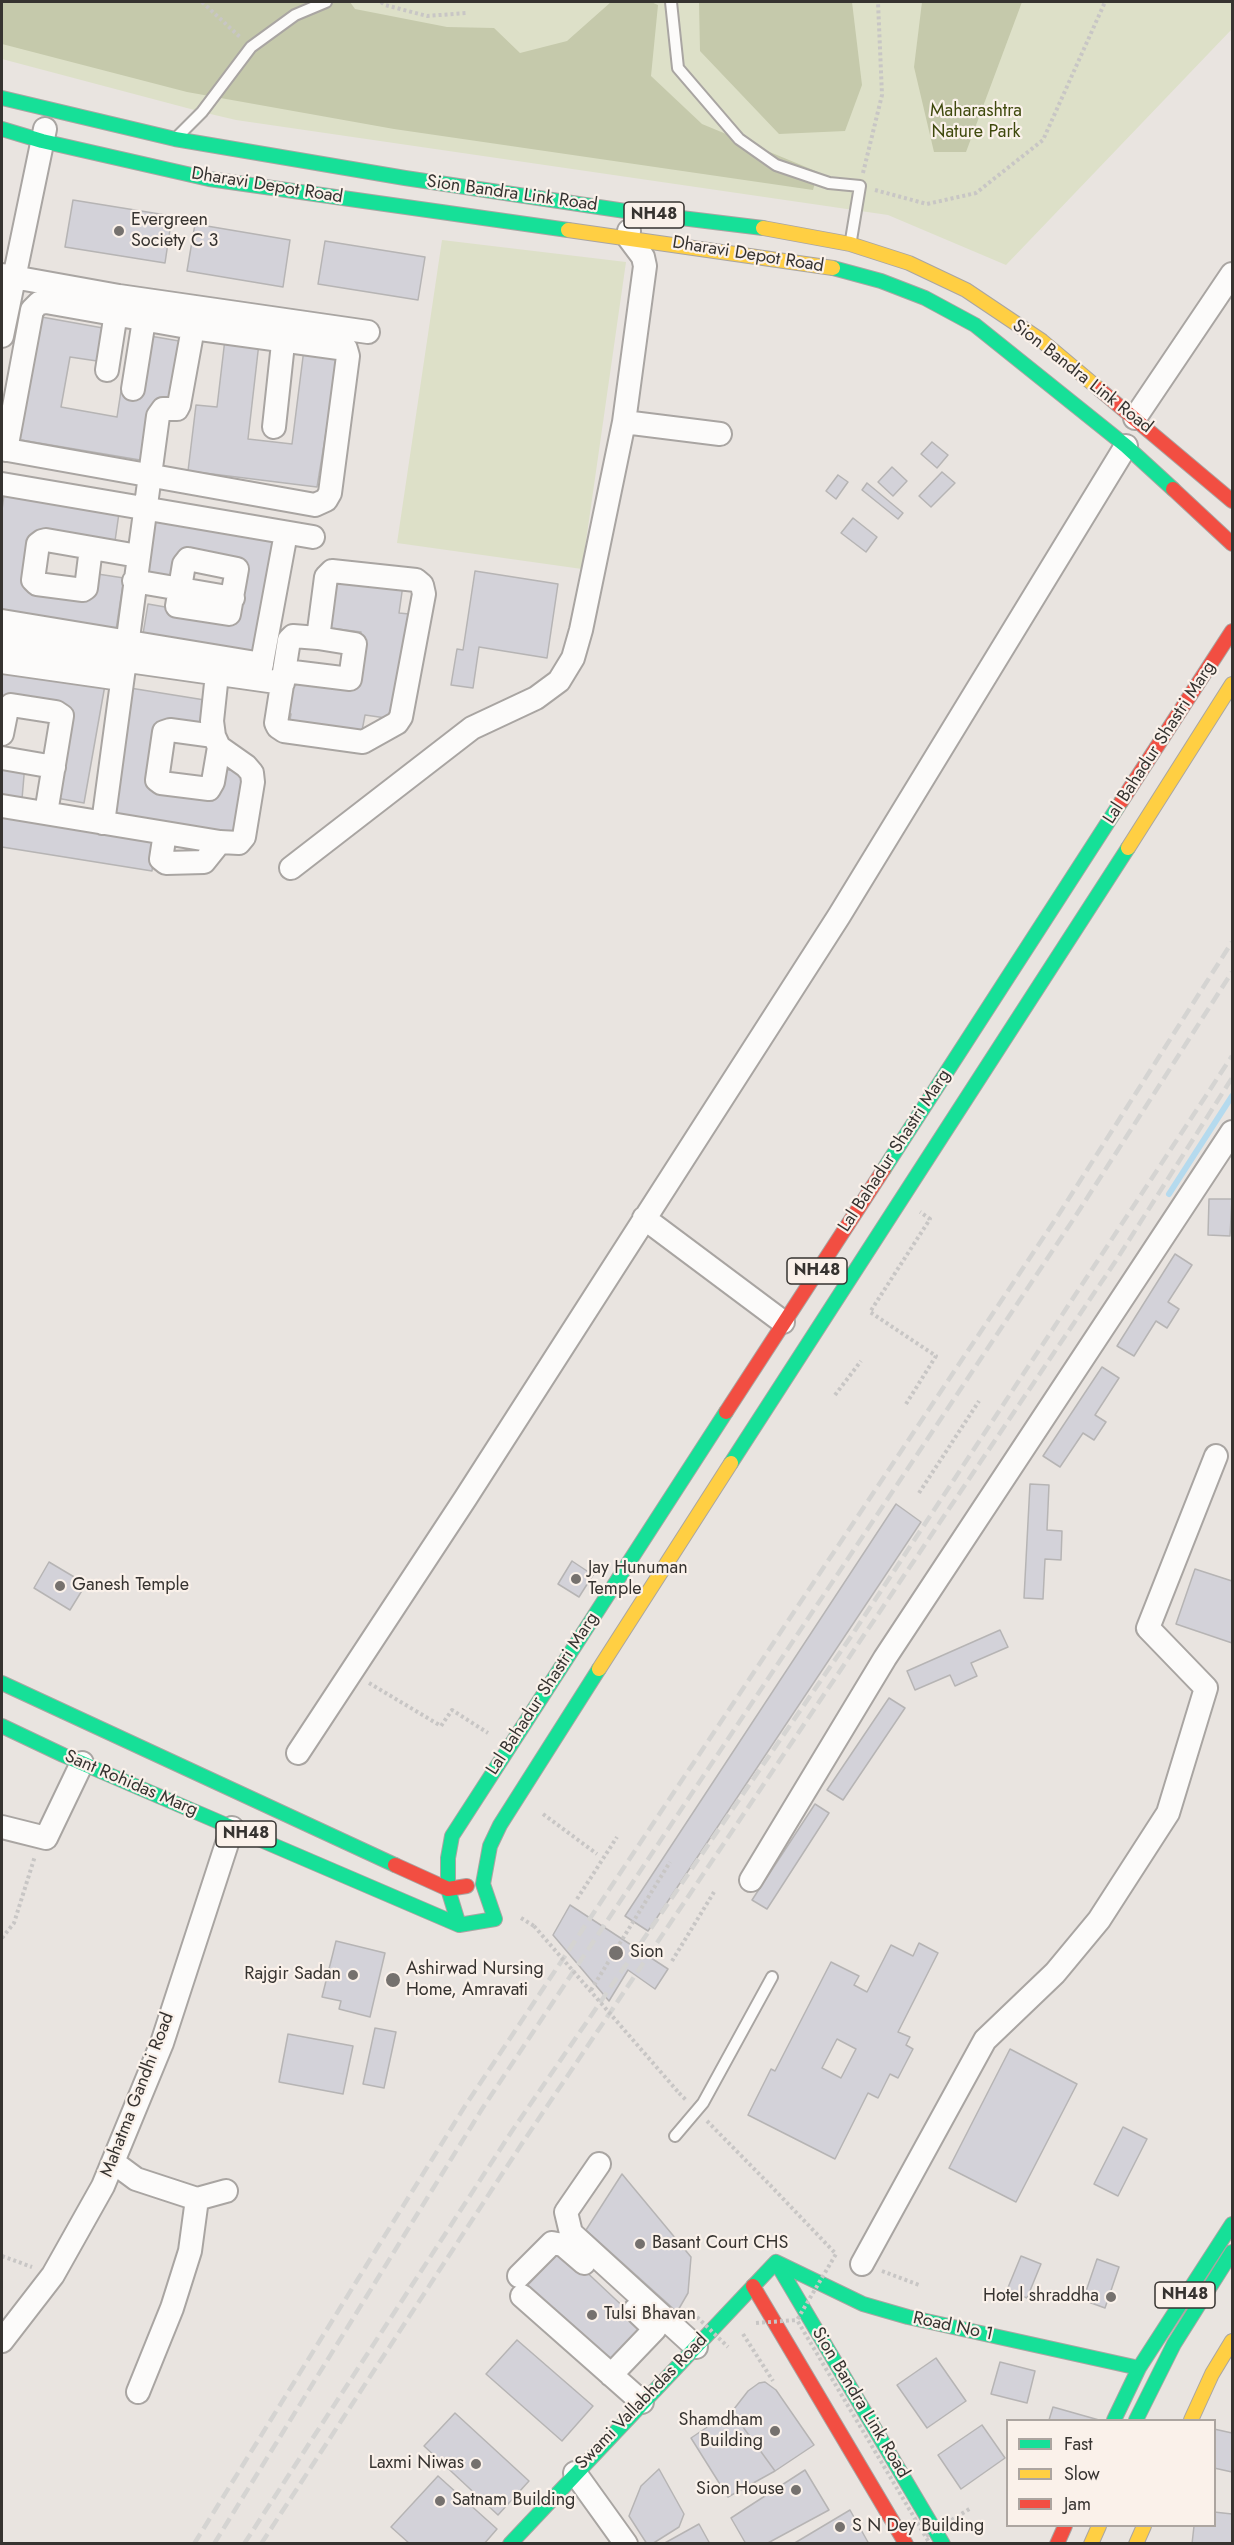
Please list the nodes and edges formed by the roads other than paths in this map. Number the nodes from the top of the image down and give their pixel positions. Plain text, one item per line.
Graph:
1 (326, 2) edge
2 (671, 2) edge
3 (2, 98) edge
4 (50, 110) junction
5 (2, 129) edge
6 (175, 139) junction
7 (42, 141) junction
8 (632, 212) junction
9 (628, 237) junction
10 (850, 244) junction
11 (1233, 274) edge
12 (7, 287) edge
13 (117, 305) junction
14 (144, 320) junction
15 (193, 328) junction
16 (285, 330) junction
17 (368, 332) dead end
18 (2, 336) edge
19 (107, 370) dead end
20 (133, 389) dead end
21 (1135, 418) junction
22 (624, 422) junction
23 (274, 427) dead end
24 (720, 434) dead end
25 (1126, 446) junction
26 (4, 449) edge
27 (149, 476) junction
28 (2, 484) edge
29 (1233, 501) edge
30 (144, 508) junction
31 (286, 533) junction
32 (313, 537) dead end
33 (1233, 544) edge
34 (91, 548) dead end
35 (138, 556) junction
36 (134, 581) junction
37 (179, 588) junction
38 (1233, 631) edge
39 (318, 638) junction
40 (5, 643) edge
41 (163, 657) junction
42 (124, 661) junction
43 (260, 672) junction
44 (218, 674) junction
45 (284, 677) junction
46 (1233, 684) edge
47 (2, 734) edge
48 (2, 758) edge
49 (54, 766) junction
50 (2, 806) edge
51 (46, 813) junction
52 (102, 823) junction
53 (291, 868) dead end
54 (1233, 1132) edge
55 (644, 1218) junction
56 (849, 1250) junction
57 (783, 1322) junction
58 (1216, 1456) dead end
59 (2, 1683) edge
60 (2, 1725) edge
61 (121, 1750) junction
62 (298, 1753) dead end
63 (82, 1763) junction
64 (110, 1775) junction
65 (2, 1827) edge
66 (232, 1828) junction
67 (751, 1880) dead end
68 (483, 1884) junction
69 (448, 1889) junction
70 (459, 1925) junction
71 (772, 1977) dead end
72 (675, 2136) dead end
73 (113, 2162) junction
74 (599, 2164) dead end
75 (226, 2191) dead end
76 (197, 2199) junction
77 (1233, 2224) edge
78 (1233, 2252) edge
79 (776, 2262) junction
80 (873, 2268) road end
81 (753, 2286) junction
82 (1206, 2320) dead end
83 (655, 2330) junction
84 (2, 2341) edge
85 (1233, 2341) edge
86 (690, 2352) junction
87 (1139, 2367) junction
88 (611, 2375) junction
89 (138, 2392) dead end
90 (642, 2402) junction
91 (1115, 2419) edge
92 (1137, 2419) edge
93 (1149, 2419) edge
94 (1192, 2419) edge
95 (575, 2473) junction
96 (1065, 2527) edge
97 (1089, 2527) edge
98 (1099, 2527) edge
99 (1144, 2527) edge
100 (619, 2540) edge
101 (510, 2544) edge
102 (906, 2544) edge
103 (944, 2544) edge
104 (1057, 2544) edge
105 (1081, 2544) edge
106 (1091, 2544) edge
107 (1136, 2544) edge

1 - 6 lane
2 - 10 lane
3 - 4 main road, Sion Bandra Link Road / NH48
4 - 6 main road, Sion Bandra Link Road / NH48
4 - 7 street
5 - 7 main road, Dharavi Depot Road
6 - 8 main road, Sion Bandra Link Road / NH48
7 - 9 main road, Dharavi Depot Road
7 - 12 street
8 - 9 street
8 - 10 main road, Sion Bandra Link Road / NH48
9 - 22 street
9 - 25 main road, Dharavi Depot Road
10 - 21 main road, Sion Bandra Link Road / NH48
11 - 21 street
12 - 13 street
12 - 18 street
13 - 14 street
13 - 16 street
13 - 19 street
13 - 26 street
14 - 15 street
14 - 20 street
15 - 16 street
15 - 27 street
16 - 17 street
16 - 23 street
16 - 27 street
21 - 29 main road, Sion Bandra Link Road / NH48
22 - 24 street
22 - 53 street
25 - 33 main road, Dharavi Depot Road
25 - 55 street
26 - 27 street
27 - 30 street
28 - 30 street
30 - 31 street
30 - 35 street
31 - 32 street
31 - 43 street
34 - 35 street
35 - 36 street
36 - 37 street
36 - 42 street
37 - 37 street
38 - 56 main road, Lal Bahadur Shastri Marg / NH48
39 - 45 street
39 - 45 street
39 - 45 street
40 - 42 street
41 - 42 street
41 - 43 street
41 - 44 street
42 - 52 street
43 - 44 street
43 - 45 street
44 - 52 street
46 - 56 main road, Lal Bahadur Shastri Marg / NH48
47 - 49 street
48 - 49 street
49 - 51 street
50 - 51 street
51 - 52 street
54 - 67 street
55 - 57 street
55 - 62 street
56 - 57 main road, Lal Bahadur Shastri Marg / NH48
56 - 68 main road, Lal Bahadur Shastri Marg / NH48
57 - 69 main road, Lal Bahadur Shastri Marg / NH48
58 - 80 street
59 - 61 main road, Sant Rohidas Marg
60 - 63 main road, Sant Rohidas Marg / NH48
61 - 64 main road
61 - 69 main road, Sant Rohidas Marg
63 - 64 main road, Sant Rohidas Marg / NH48
63 - 65 street
64 - 66 main road, Sant Rohidas Marg / NH48
66 - 70 main road, Sant Rohidas Marg / NH48
66 - 73 street, Mahatma Gandhi Road
68 - 69 main road
68 - 70 main road, Lal Bahadur Shastri Marg / NH48
69 - 70 main road, Lal Bahadur Shastri Marg / NH48
71 - 72 lane
73 - 76 street
73 - 84 street, Mahatma Gandhi Road
74 - 86 street
75 - 76 street
76 - 89 street
77 - 87 main road, NH48
78 - 92 main road
79 - 81 main road, Swami Vallabhdas Road
79 - 87 main road, Road No 1
79 - 103 main road, Sion Bandra Link Road
81 - 86 main road, Swami Vallabhdas Road
81 - 102 main road, Sion Bandra Link Road
82 - 93 main road
83 - 86 street
83 - 88 street
83 - 88 street
85 - 94 main road
86 - 90 main road, Swami Vallabhdas Road
87 - 91 main road, NH48
88 - 90 street
90 - 95 main road, Swami Vallabhdas Road
95 - 100 street
95 - 101 main road, Swami Vallabhdas Road
96 - 104 main road
97 - 105 main road
98 - 106 main road
99 - 107 main road

